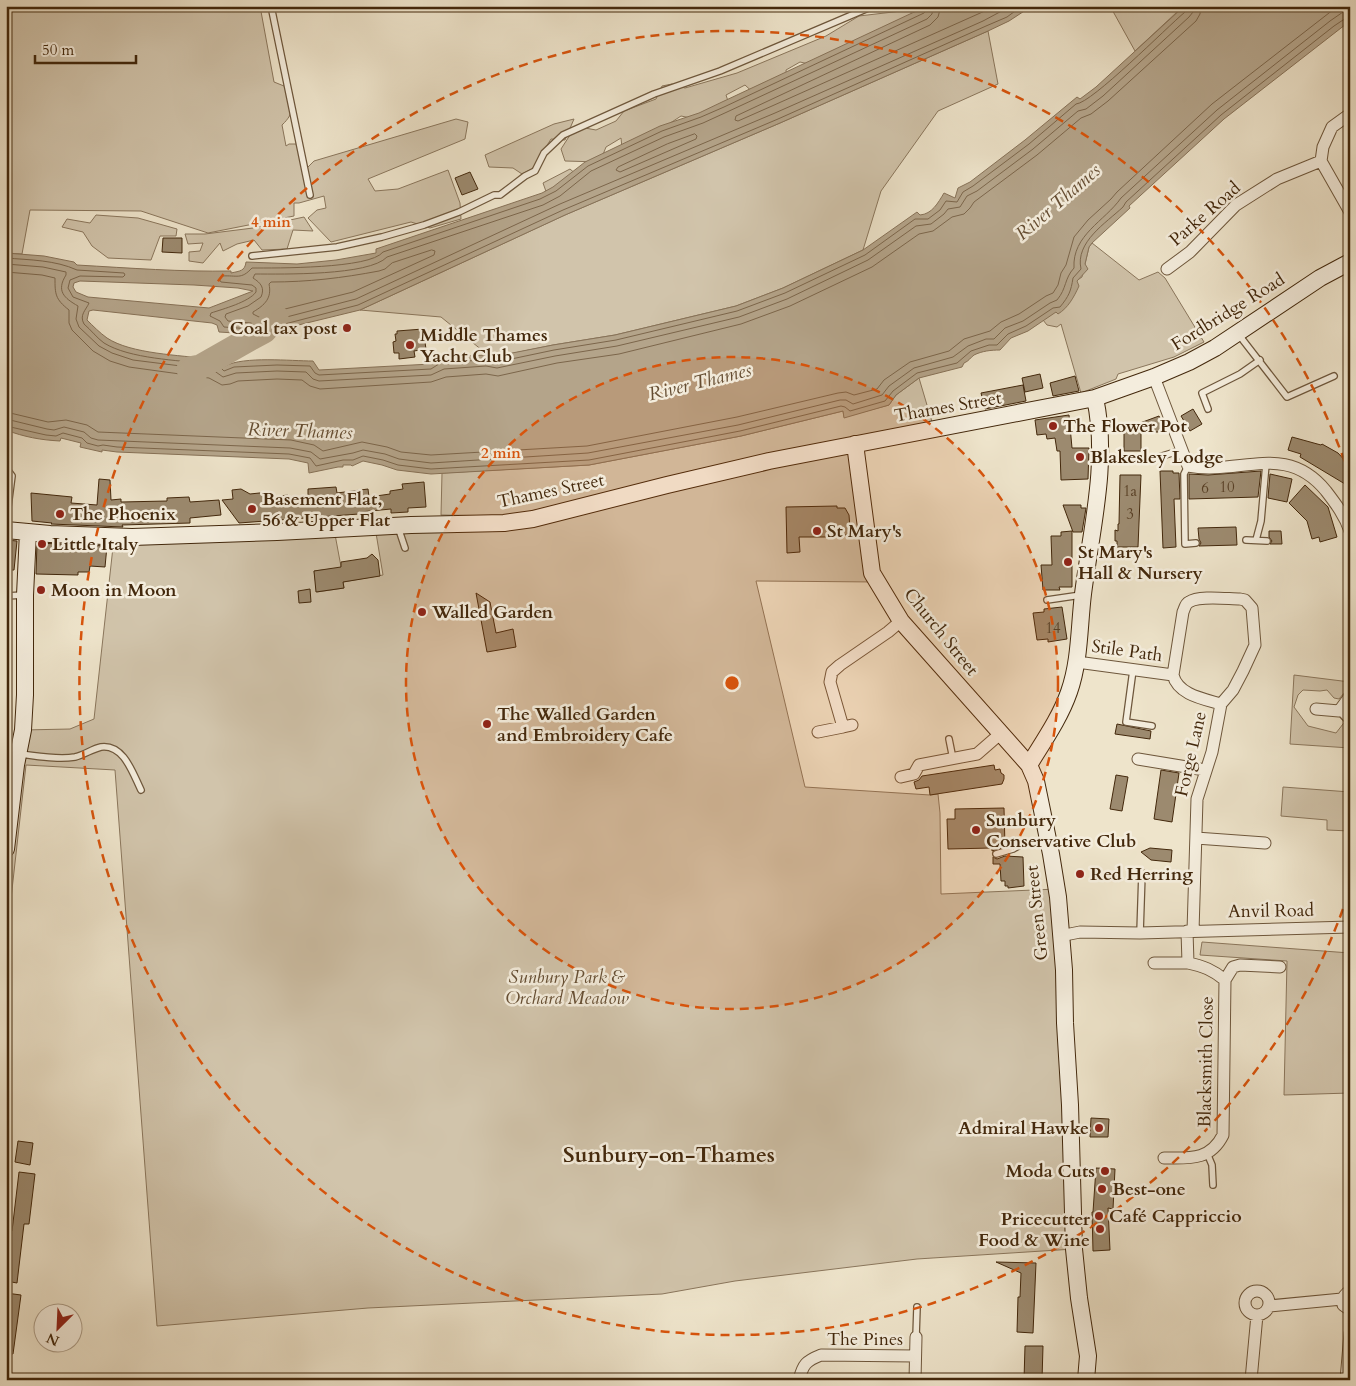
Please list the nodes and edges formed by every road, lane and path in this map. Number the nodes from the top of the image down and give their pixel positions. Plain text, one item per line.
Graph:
1 (271, 6) edge
2 (873, 6) edge
3 (1350, 114) edge
4 (1321, 161) junction
5 (310, 195) dead end
6 (1350, 212) edge
7 (252, 256) dead end
8 (1350, 262) edge
9 (1168, 269) dead end
10 (1237, 332) junction
11 (1260, 360) junction
12 (1334, 376) dead end
13 (1154, 377) junction
14 (1095, 398) junction
15 (1208, 409) dead end
16 (855, 444) junction
17 (1182, 450) junction
18 (1108, 460) dead end
19 (1266, 463) junction
20 (1188, 466) junction
21 (6, 468) edge
22 (6, 522) edge
23 (398, 526) junction
24 (6, 530) edge
25 (1350, 531) edge
26 (28, 532) junction
27 (1246, 540) dead end
28 (1256, 540) junction
29 (1267, 541) dead end
30 (1196, 543) dead end
31 (405, 548) dead end
32 (25, 595) junction
33 (1083, 595) junction
34 (6, 596) edge
35 (1047, 600) dead end
36 (1253, 613) joint
37 (901, 620) junction
38 (1077, 662) junction
39 (1133, 670) junction
40 (1173, 675) junction
41 (1350, 696) edge
42 (1221, 704) junction
43 (1316, 709) dead end
44 (1339, 711) junction
45 (1350, 723) edge
46 (1152, 726) dead end
47 (818, 732) dead end
48 (1000, 734) junction
49 (949, 739) dead end
50 (12, 754) edge
51 (953, 759) junction
52 (1138, 759) dead end
53 (1029, 765) junction
54 (1205, 770) junction
55 (901, 777) dead end
56 (141, 790) dead end
57 (1196, 838) junction
58 (1265, 842) dead end
59 (1049, 844) junction
60 (6, 849) edge
61 (996, 854) dead end
62 (1142, 873) dead end
63 (1350, 927) edge
64 (1190, 931) junction
65 (1140, 933) junction
66 (1060, 936) junction
67 (1154, 963) dead end
68 (1188, 964) junction
69 (1280, 967) dead end
70 (1225, 980) junction
71 (1207, 1153) junction
72 (1164, 1158) dead end
73 (1213, 1185) dead end
74 (1346, 1295) edge
75 (1269, 1306) junction
76 (917, 1307) dead end
77 (1350, 1310) edge
78 (1257, 1315) junction
79 (1350, 1334) edge
80 (916, 1337) joint
81 (916, 1356) junction
82 (799, 1380) edge
83 (915, 1380) edge
84 (1086, 1380) edge
85 (1251, 1380) edge
86 (1346, 1380) edge

1 - 5 lane
2 - 7 lane
3 - 4 street
4 - 6 street
4 - 9 street, Parke Road
8 - 10 street, Fordbridge Road
10 - 11 lane
10 - 13 street, Fordbridge Road
11 - 12 lane
11 - 15 lane
13 - 14 street, Fordbridge Road
13 - 17 street
14 - 16 street, Thames Street
14 - 33 street
16 - 23 street, Thames Street
16 - 37 street, Church Street
17 - 18 lane
17 - 20 street
19 - 20 street
19 - 25 street
19 - 28 lane
20 - 30 lane
21 - 22 lane
23 - 26 street, Thames Street
23 - 31 lane
24 - 26 street, Thames Street
26 - 32 street
27 - 28 lane
28 - 29 lane
32 - 34 lane
32 - 50 street
33 - 35 lane
33 - 38 street
36 - 40 street, Stile Path
36 - 42 street, Forge Lane
37 - 47 street
37 - 48 street, Church Street
38 - 39 street, Stile Path
38 - 53 street
39 - 40 street, Stile Path
39 - 46 lane
40 - 42 street, Stile Path
41 - 44 street
42 - 54 street, Forge Lane
43 - 44 street
44 - 45 lane
48 - 51 street
48 - 53 street, Church Street
49 - 51 lane
50 - 56 lane
50 - 60 street
51 - 55 street
52 - 54 street
53 - 59 street, Green Street
54 - 57 street, Forge Lane
57 - 58 street
57 - 64 street, Forge Lane
59 - 61 lane
59 - 66 street, Green Street
62 - 65 lane
63 - 64 street, Anvil Road
64 - 65 street
64 - 68 street
65 - 66 street
66 - 84 street, Green Street
67 - 68 street, Blacksmith Close
68 - 70 street, Blacksmith Close
69 - 70 street, Blacksmith Close
70 - 71 street, Blacksmith Close
71 - 72 street, Blacksmith Close
71 - 73 lane
74 - 75 street
74 - 77 street
75 - 78 street
75 - 78 street
76 - 80 lane
78 - 85 street
79 - 86 street
80 - 81 street, The Pines
81 - 82 street, The Pines
81 - 83 street, The Pines

